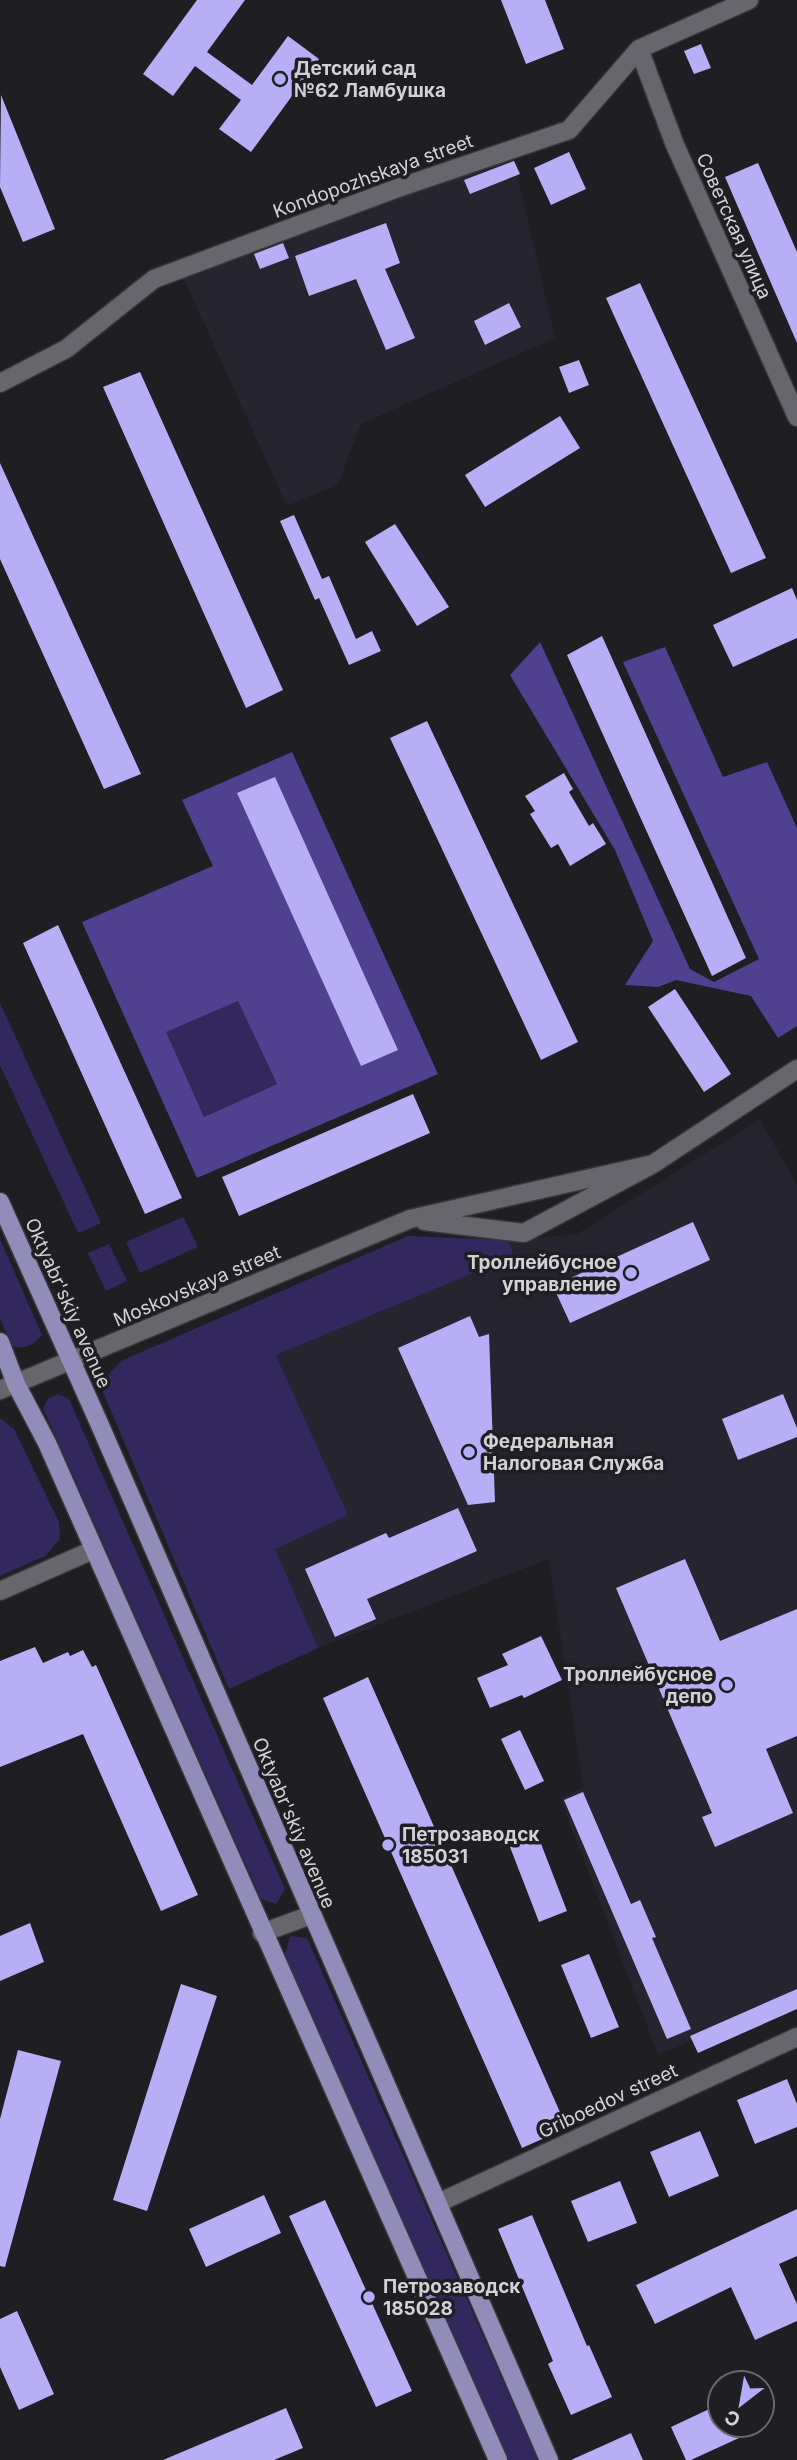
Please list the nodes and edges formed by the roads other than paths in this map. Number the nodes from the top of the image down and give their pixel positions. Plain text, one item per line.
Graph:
1 (748, 0) edge
2 (639, 49) junction
3 (0, 383) edge
4 (797, 417) edge
5 (797, 1069) edge
6 (653, 1164) junction
7 (0, 1202) edge
8 (410, 1219) junction
9 (0, 1342) edge
10 (70, 1362) junction
11 (8, 1387) edge
12 (93, 1550) junction
13 (0, 1591) edge
14 (311, 1915) junction
15 (262, 1933) junction
16 (797, 2037) edge
17 (438, 2203) junction
18 (498, 2460) edge
19 (549, 2460) edge

1 - 2 street, Kondopozhskaya street
2 - 3 street, Kondopozhskaya street
2 - 4 street, Советская улица
5 - 6 street, Moskovskaya street
6 - 8 street, Moskovskaya street
6 - 8 street, Moskovskaya street
7 - 10 main road, Oktyabr'skiy avenue
8 - 10 street, Moskovskaya street
9 - 11 main road
10 - 11 street, Moskovskaya street
10 - 14 main road, Oktyabr'skiy avenue
11 - 12 main road
12 - 13 street
12 - 15 main road
14 - 15 street
14 - 17 main road, Oktyabr'skiy avenue
15 - 18 main road
16 - 17 street, Griboedov street
17 - 19 main road, Oktyabr'skiy avenue

